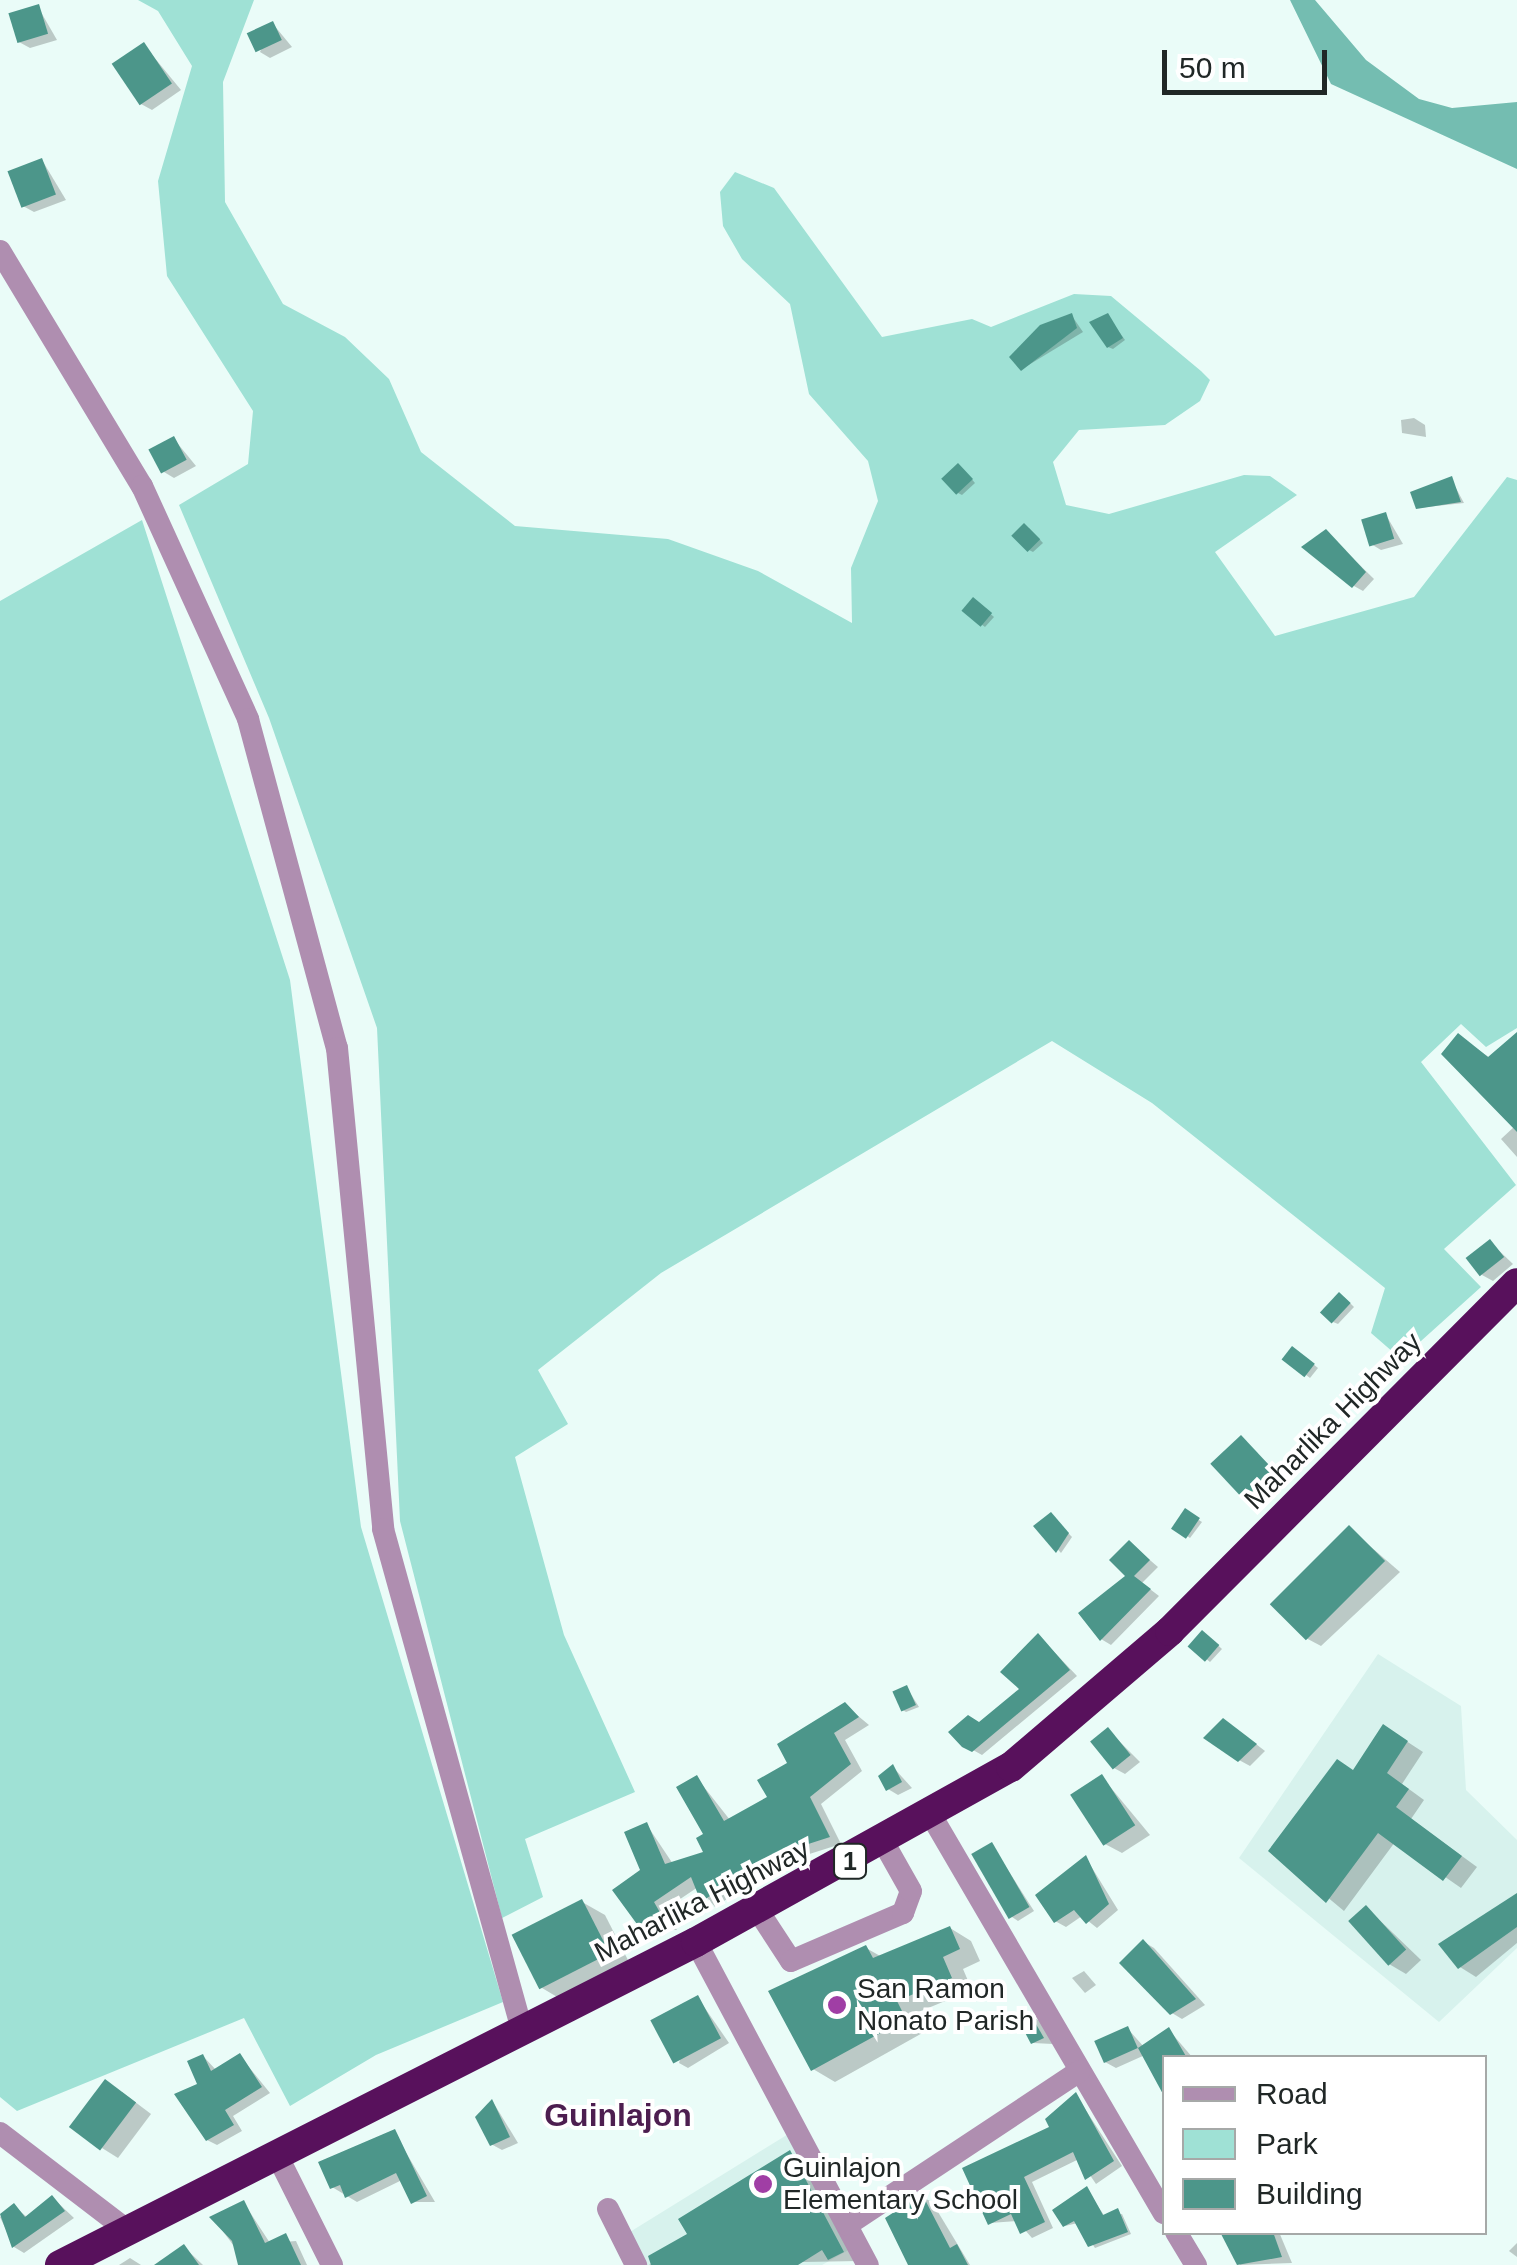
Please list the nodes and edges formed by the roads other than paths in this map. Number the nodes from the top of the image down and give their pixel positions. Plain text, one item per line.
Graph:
1 (0, 251) edge
2 (1517, 1283) edge
3 (931, 1815) junction
4 (884, 1842) junction
5 (757, 1909) junction
6 (696, 1942) junction
7 (522, 2030) junction
8 (1080, 2071) junction
9 (0, 2133) edge
10 (277, 2155) junction
11 (608, 2210) dead end
12 (1162, 2210) edge
13 (847, 2225) junction
14 (128, 2231) junction
15 (1178, 2235) edge
16 (60, 2265) edge
17 (332, 2265) edge
18 (636, 2265) edge
19 (868, 2265) edge
20 (1196, 2265) edge

1 - 7 street
2 - 3 highway, Maharlika Highway / 1
3 - 4 highway, Maharlika Highway / 1
3 - 8 street
4 - 5 highway, Maharlika Highway / 1
4 - 5 street
5 - 6 highway, Maharlika Highway / 1
6 - 7 highway, Maharlika Highway / 1
6 - 13 street
7 - 10 highway, Maharlika Highway / 1
8 - 12 street
8 - 13 street
9 - 14 street
10 - 14 highway, Maharlika Highway / 1
10 - 17 street
11 - 18 street
13 - 19 street
14 - 16 highway, Maharlika Highway / 1
15 - 20 street

